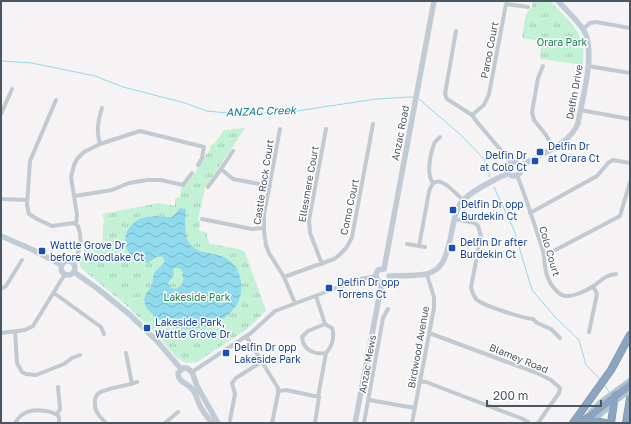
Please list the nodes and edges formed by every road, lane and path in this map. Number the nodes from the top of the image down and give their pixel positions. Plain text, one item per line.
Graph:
1 (434, 1) edge
2 (558, 1) edge
3 (528, 7) dead end
4 (630, 28) edge
5 (583, 29) junction
6 (456, 30) dead end
7 (543, 66) dead end
8 (588, 66) junction
9 (630, 73) edge
10 (12, 89) dead end
11 (56, 100) dead end
12 (102, 108) dead end
13 (580, 110) junction
14 (1, 114) edge
15 (472, 115) junction
16 (630, 119) edge
17 (373, 124) dead end
18 (280, 129) dead end
19 (326, 130) dead end
20 (440, 137) dead end
21 (100, 144) junction
22 (553, 148) junction
23 (233, 151) dead end
24 (630, 163) edge
25 (510, 164) junction
26 (198, 166) dead end
27 (520, 166) junction
28 (222, 169) junction
29 (509, 173) junction
30 (192, 174) dead end
31 (517, 175) junction
32 (630, 182) edge
33 (433, 183) junction
34 (270, 186) junction
35 (208, 187) dead end
36 (75, 196) junction
37 (1, 199) edge
38 (27, 200) junction
39 (463, 200) junction
40 (530, 213) junction
41 (202, 219) dead end
42 (454, 219) junction
43 (76, 223) junction
44 (263, 228) junction
45 (1, 236) edge
46 (408, 244) dead end
47 (419, 246) junction
48 (425, 247) dead end
49 (544, 256) junction
50 (22, 260) dead end
51 (72, 263) junction
52 (322, 264) junction
53 (62, 265) junction
54 (384, 269) junction
55 (74, 272) junction
56 (65, 274) junction
57 (616, 274) dead end
58 (427, 275) junction
59 (376, 276) junction
60 (389, 276) junction
61 (284, 277) junction
62 (382, 282) junction
63 (593, 286) junction
64 (1, 289) edge
65 (54, 293) junction
66 (316, 296) junction
67 (295, 303) junction
68 (388, 309) dead end
69 (325, 324) junction
70 (15, 331) junction
71 (589, 332) dead end
72 (1, 333) edge
73 (429, 333) junction
74 (104, 334) dead end
75 (630, 334) edge
76 (246, 336) junction
77 (560, 338) dead end
78 (126, 353) dead end
79 (326, 353) junction
80 (80, 355) dead end
81 (263, 361) junction
82 (181, 369) junction
83 (193, 374) junction
84 (420, 381) junction
85 (138, 382) dead end
86 (186, 383) junction
87 (132, 384) junction
88 (58, 387) dead end
89 (628, 388) edge
90 (279, 391) junction
91 (615, 396) junction
92 (318, 397) junction
93 (369, 400) junction
94 (415, 408) junction
95 (178, 412) dead end
96 (57, 414) junction
97 (230, 420) dead end
98 (15, 423) edge
99 (59, 423) edge
100 (106, 423) edge
101 (165, 423) edge
102 (212, 423) edge
103 (218, 423) edge
104 (272, 423) edge
105 (315, 423) edge
106 (355, 423) edge
107 (364, 423) edge
108 (412, 423) edge
109 (529, 423) edge
110 (538, 423) edge
111 (573, 423) edge
112 (581, 423) edge
113 (590, 423) edge
114 (605, 423) edge
115 (611, 423) edge
116 (626, 423) edge

1 - 54 street, Anzac Road
2 - 5 street, Delfin Drive
3 - 15 street, Paroo Court
4 - 5 street
5 - 8 street, Delfin Drive
6 - 15 street
7 - 22 street
8 - 9 street
8 - 13 street, Delfin Drive
10 - 14 street
11 - 38 street
12 - 21 street
13 - 16 street
13 - 22 street, Delfin Drive
15 - 25 street
17 - 52 street, Como Court
18 - 34 street, Castle Rock Court
19 - 52 street, Ellesmere Court
20 - 33 street
21 - 26 street
21 - 36 street
22 - 27 street, Delfin Drive
23 - 28 street
24 - 40 street
25 - 27 street
25 - 29 street
27 - 31 street
28 - 34 street
28 - 35 street
29 - 31 street
29 - 39 street
30 - 36 street
31 - 40 street, Colo Court
32 - 49 street
33 - 39 street
33 - 47 street
34 - 44 street, Castle Rock Court
36 - 43 street
37 - 38 street
38 - 43 street
39 - 42 street
40 - 49 street, Colo Court
41 - 44 street
42 - 58 street
42 - 77 street
43 - 51 street
44 - 61 street, Castle Rock Court
45 - 53 street
46 - 47 street
47 - 48 street
49 - 63 street, Colo Court
50 - 64 street
51 - 53 street
51 - 55 street
52 - 61 street, Como Court
53 - 56 street
54 - 59 street
54 - 60 street
55 - 56 street
55 - 82 street
56 - 65 street
57 - 63 street, Colo Court
58 - 60 street
58 - 73 street, Birdwood Avenue
59 - 62 street
59 - 66 street
60 - 62 street
61 - 67 street, Castle Rock Court
62 - 106 street
63 - 71 street
65 - 70 street
65 - 74 street
66 - 67 street
66 - 69 street
67 - 76 street
68 - 93 street, Anzac Mews
69 - 79 street
69 - 79 street
70 - 72 street
70 - 80 street
73 - 84 street, Birdwood Avenue
73 - 110 street, Blamey Road
75 - 111 highway
76 - 81 street
76 - 83 street
78 - 87 street
79 - 92 street
81 - 90 street
81 - 97 street
82 - 83 street
82 - 86 street
83 - 86 street
83 - 103 street
84 - 94 street, Birdwood Avenue
84 - 109 street
85 - 87 street
86 - 102 street
87 - 100 street
88 - 96 street
89 - 91 highway
89 - 116 highway
90 - 92 street
90 - 104 street
91 - 112 highway
91 - 113 main road
91 - 115 highway
92 - 105 street
93 - 94 street
93 - 107 street, Anzac Mews
94 - 108 street, Birdwood Avenue
95 - 101 street
96 - 98 street
96 - 99 street
113 - 114 highway

